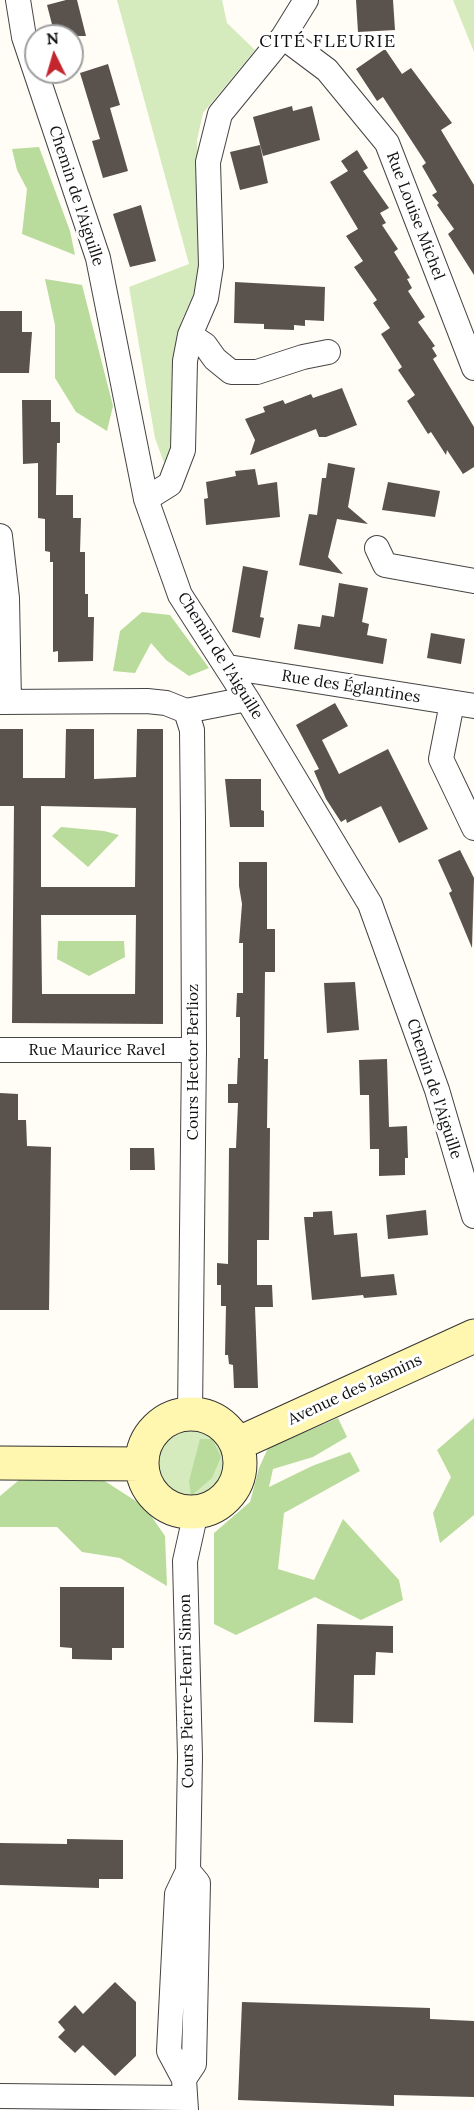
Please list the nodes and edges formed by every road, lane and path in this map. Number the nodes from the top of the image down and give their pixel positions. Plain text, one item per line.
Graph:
1 (18, 0) edge
2 (306, 0) edge
3 (283, 37) junction
4 (190, 335) junction
5 (328, 352) dead end
6 (474, 368) edge
7 (146, 499) junction
8 (0, 536) edge
9 (377, 548) dead end
10 (474, 581) edge
11 (228, 667) junction
12 (247, 699) junction
13 (5, 702) edge
14 (463, 704) edge
15 (186, 711) junction
16 (474, 828) edge
17 (0, 1050) edge
18 (194, 1050) junction
19 (474, 1216) edge
20 (474, 1336) edge
21 (190, 1414) junction
22 (237, 1444) junction
23 (0, 1463) edge
24 (142, 1464) junction
25 (196, 1512) junction
26 (0, 2096) edge
27 (185, 2096) edge

1 - 7 street, Chemin de l'Aiguille
2 - 3 street
3 - 4 street
3 - 6 street, Rue Louise Michel
4 - 5 street
4 - 7 street
7 - 11 street, Chemin de l'Aiguille
8 - 13 street
9 - 10 street
11 - 12 street, Chemin de l'Aiguille
11 - 14 street, Rue des Églantines
12 - 15 street
12 - 19 street, Chemin de l'Aiguille
13 - 15 street
14 - 16 street
15 - 18 street, Cours Hector Berlioz
17 - 18 street, Rue Maurice Ravel
18 - 21 street, Cours Hector Berlioz
20 - 22 street, Avenue des Jasmins
21 - 22 street
21 - 24 street
22 - 25 street
23 - 24 street
24 - 25 street
25 - 27 street, Cours Pierre-Henri Simon
26 - 27 street

